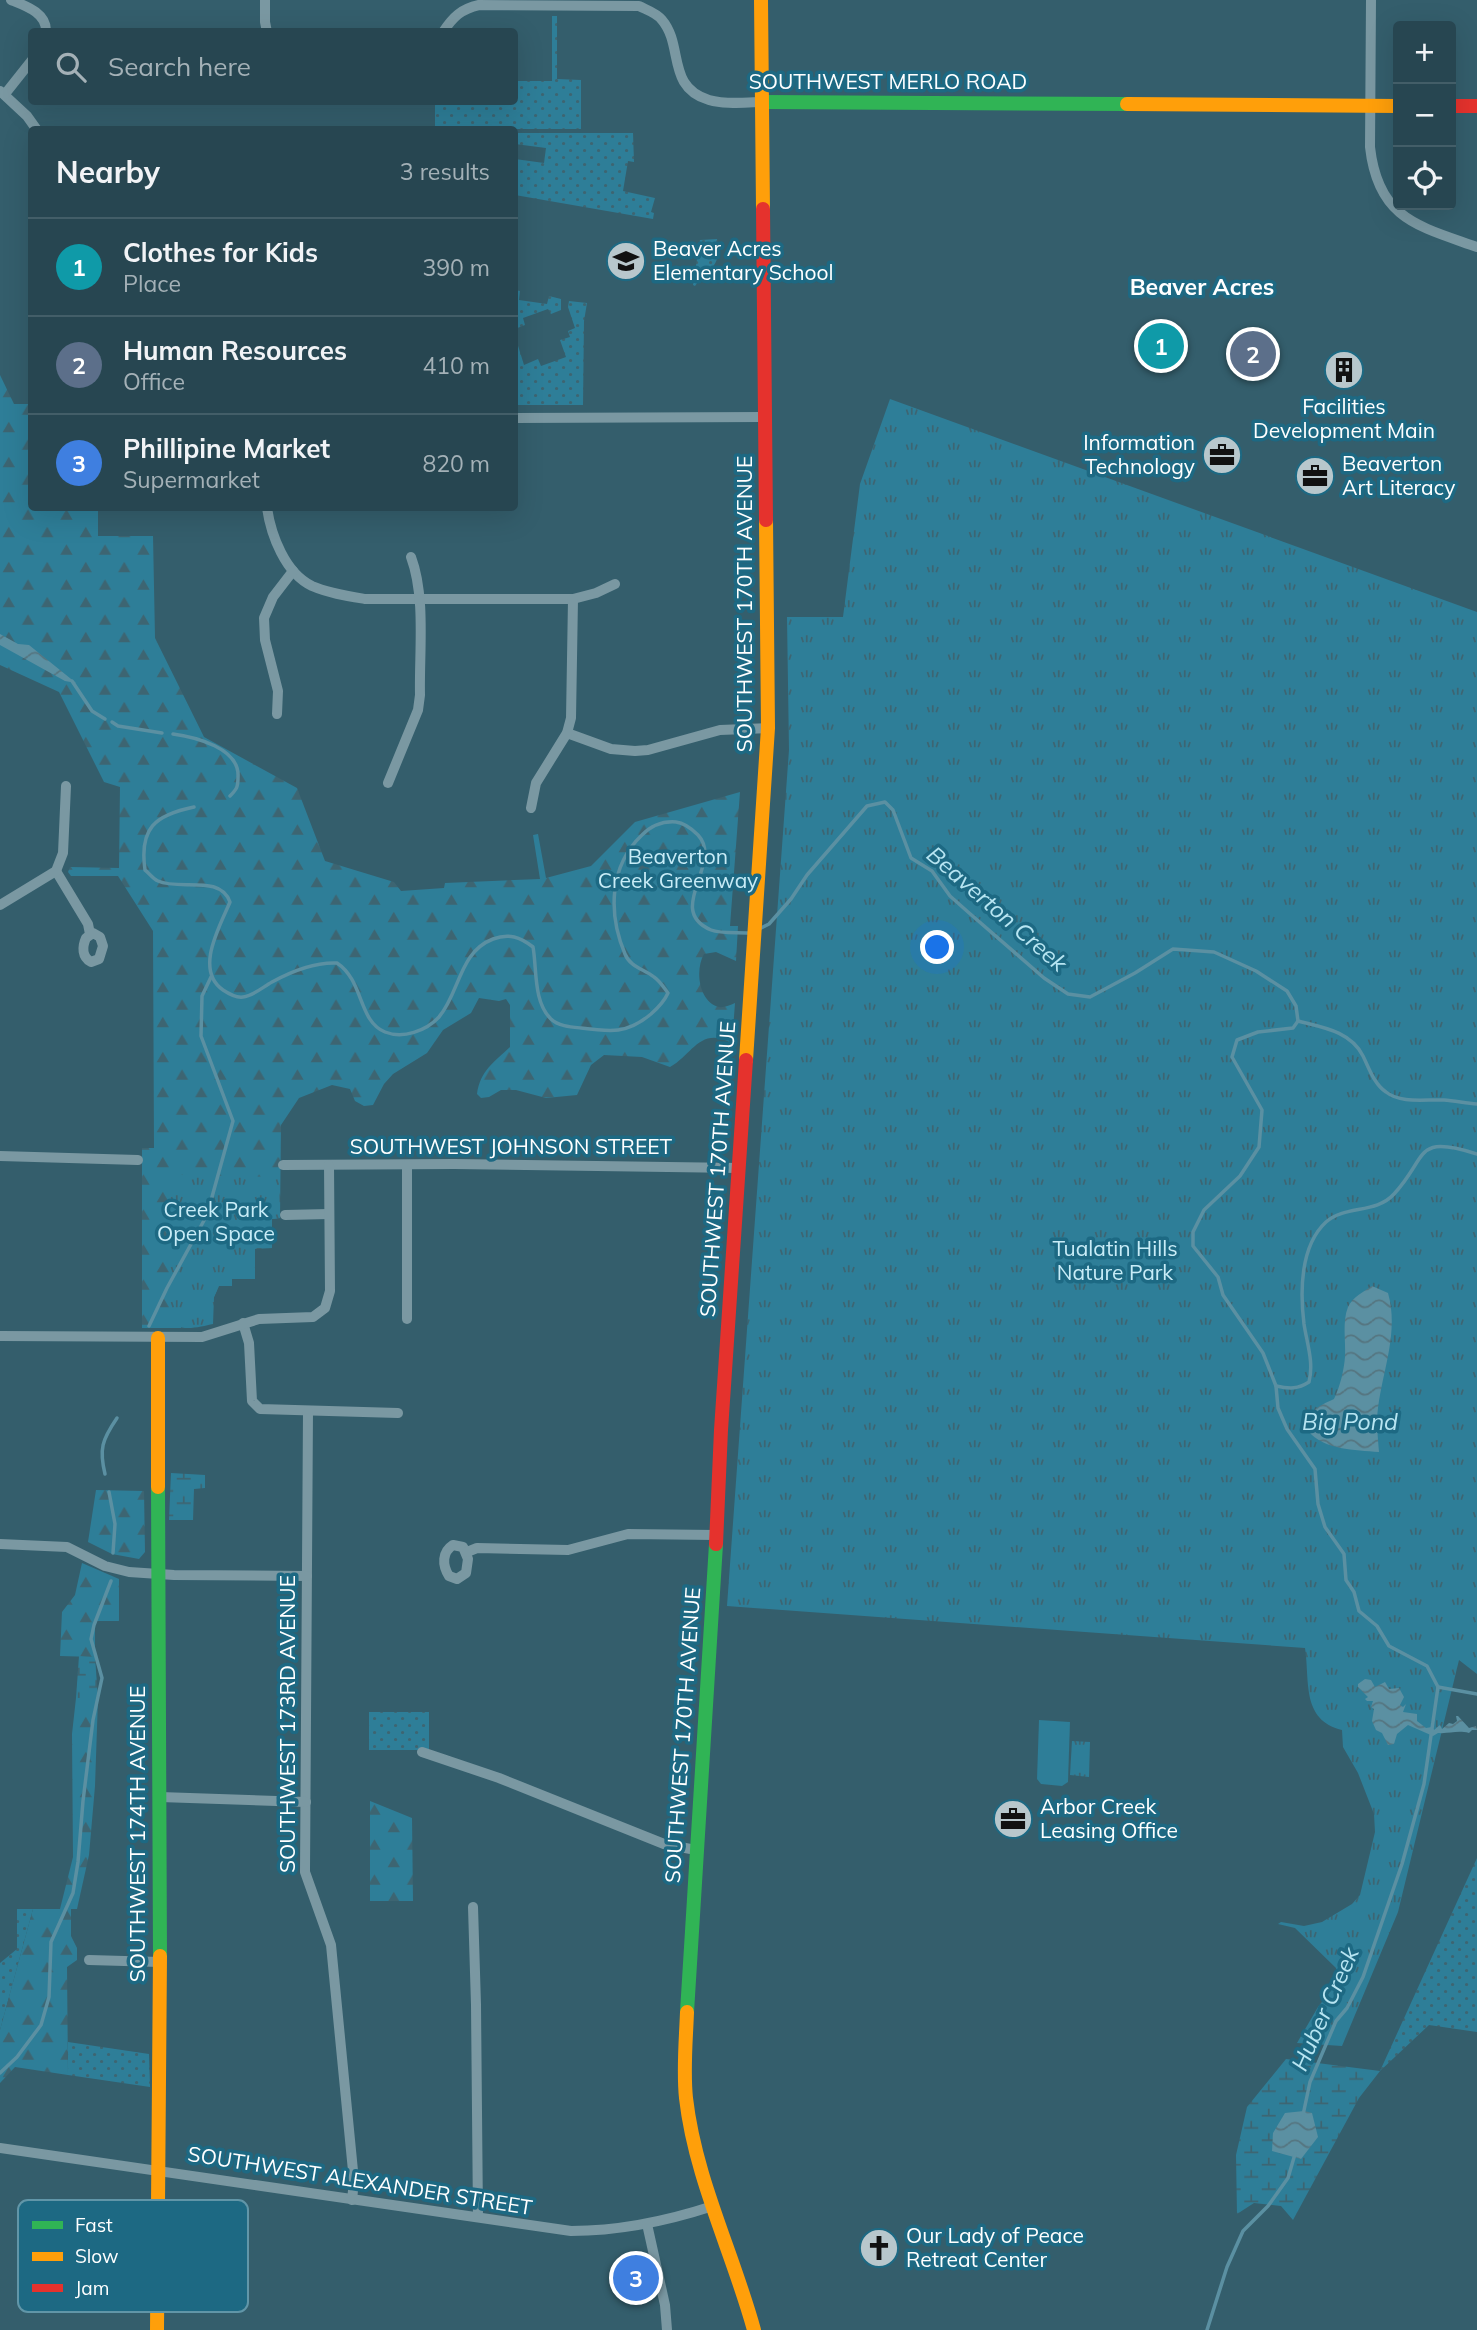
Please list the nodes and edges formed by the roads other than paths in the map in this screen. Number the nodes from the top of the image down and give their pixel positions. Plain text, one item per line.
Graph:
1 (11, 0) edge
2 (265, 0) edge
3 (761, 0) edge
4 (1371, 0) edge
5 (46, 28) edge
6 (266, 28) edge
7 (446, 28) edge
8 (28, 64) edge
9 (2, 93) edge
10 (763, 102) junction
11 (1371, 106) junction
12 (1393, 106) edge
13 (1456, 106) edge
14 (1477, 106) edge
15 (34, 126) edge
16 (1477, 247) edge
17 (766, 417) junction
18 (518, 418) edge
19 (268, 511) edge
20 (411, 557) dead end
21 (293, 571) junction
22 (615, 584) dead end
23 (419, 598) junction
24 (573, 599) junction
25 (277, 714) dead end
26 (768, 728) junction
27 (567, 733) junction
28 (388, 783) dead end
29 (66, 786) dead end
30 (531, 808) dead end
31 (56, 871) junction
32 (0, 905) edge
33 (90, 934) dead end
34 (0, 1156) edge
35 (138, 1160) dead end
36 (282, 1165) dead end
37 (407, 1165) junction
38 (329, 1166) junction
39 (738, 1168) junction
40 (329, 1214) junction
41 (285, 1215) dead end
42 (407, 1319) dead end
43 (243, 1322) junction
44 (0, 1336) edge
45 (158, 1338) junction
46 (308, 1411) junction
47 (398, 1413) dead end
48 (716, 1535) junction
49 (0, 1544) edge
50 (467, 1552) dead end
51 (157, 1574) junction
52 (307, 1576) junction
53 (422, 1752) dead end
54 (160, 1797) junction
55 (306, 1802) junction
56 (696, 1850) junction
57 (473, 1907) dead end
58 (89, 1961) dead end
59 (160, 1962) junction
60 (0, 2148) edge
61 (161, 2170) junction
62 (160, 2200) edge
63 (352, 2200) junction
64 (713, 2206) junction
65 (478, 2217) junction
66 (647, 2224) junction
67 (158, 2312) edge
68 (158, 2330) edge
69 (667, 2330) edge
70 (754, 2330) edge

1 - 5 street
2 - 6 street
3 - 10 main road, SOUTHWEST 170TH AVENUE
4 - 11 street
7 - 10 street, SOUTHWEST MERLO ROAD
8 - 9 street
9 - 15 street
10 - 11 main road, SOUTHWEST MERLO ROAD
10 - 17 main road, SOUTHWEST 170TH AVENUE
11 - 12 main road, SOUTHWEST MERLO ROAD
11 - 16 street
13 - 14 main road
17 - 18 street
17 - 26 main road, SOUTHWEST 170TH AVENUE
19 - 21 street
20 - 23 street
21 - 23 street
21 - 25 street
22 - 24 street
23 - 24 street
23 - 28 street
24 - 27 street
26 - 27 street
26 - 39 main road, SOUTHWEST 170TH AVENUE
27 - 30 street
29 - 31 street
31 - 32 street
31 - 33 street
34 - 35 street
36 - 38 street, SOUTHWEST JOHNSON STREET
37 - 38 street, SOUTHWEST JOHNSON STREET
37 - 39 street, SOUTHWEST JOHNSON STREET
37 - 42 street
38 - 40 street
39 - 48 main road, SOUTHWEST 170TH AVENUE
40 - 41 street
40 - 43 street
43 - 45 street
43 - 46 street
44 - 45 street
45 - 51 main road, SOUTHWEST 174TH AVENUE
46 - 47 street
46 - 52 street, SOUTHWEST 173RD AVENUE
48 - 50 street
48 - 56 main road, SOUTHWEST 170TH AVENUE
49 - 51 street
51 - 52 street
51 - 54 main road, SOUTHWEST 174TH AVENUE
52 - 55 street, SOUTHWEST 173RD AVENUE
53 - 56 street
54 - 55 street
54 - 59 main road, SOUTHWEST 174TH AVENUE
55 - 63 street, SOUTHWEST 173RD AVENUE
56 - 64 main road, SOUTHWEST 170TH AVENUE
57 - 65 street
58 - 59 street
59 - 61 main road, SOUTHWEST 174TH AVENUE
60 - 61 street, SOUTHWEST ALEXANDER STREET
61 - 62 main road, SOUTHWEST 174TH AVENUE
61 - 63 street, SOUTHWEST ALEXANDER STREET
63 - 65 street, SOUTHWEST ALEXANDER STREET
64 - 66 street, SOUTHWEST ALEXANDER STREET
64 - 70 main road, SOUTHWEST 170TH AVENUE
65 - 66 street, SOUTHWEST ALEXANDER STREET
66 - 69 street
67 - 68 main road, SOUTHWEST 174TH AVENUE

